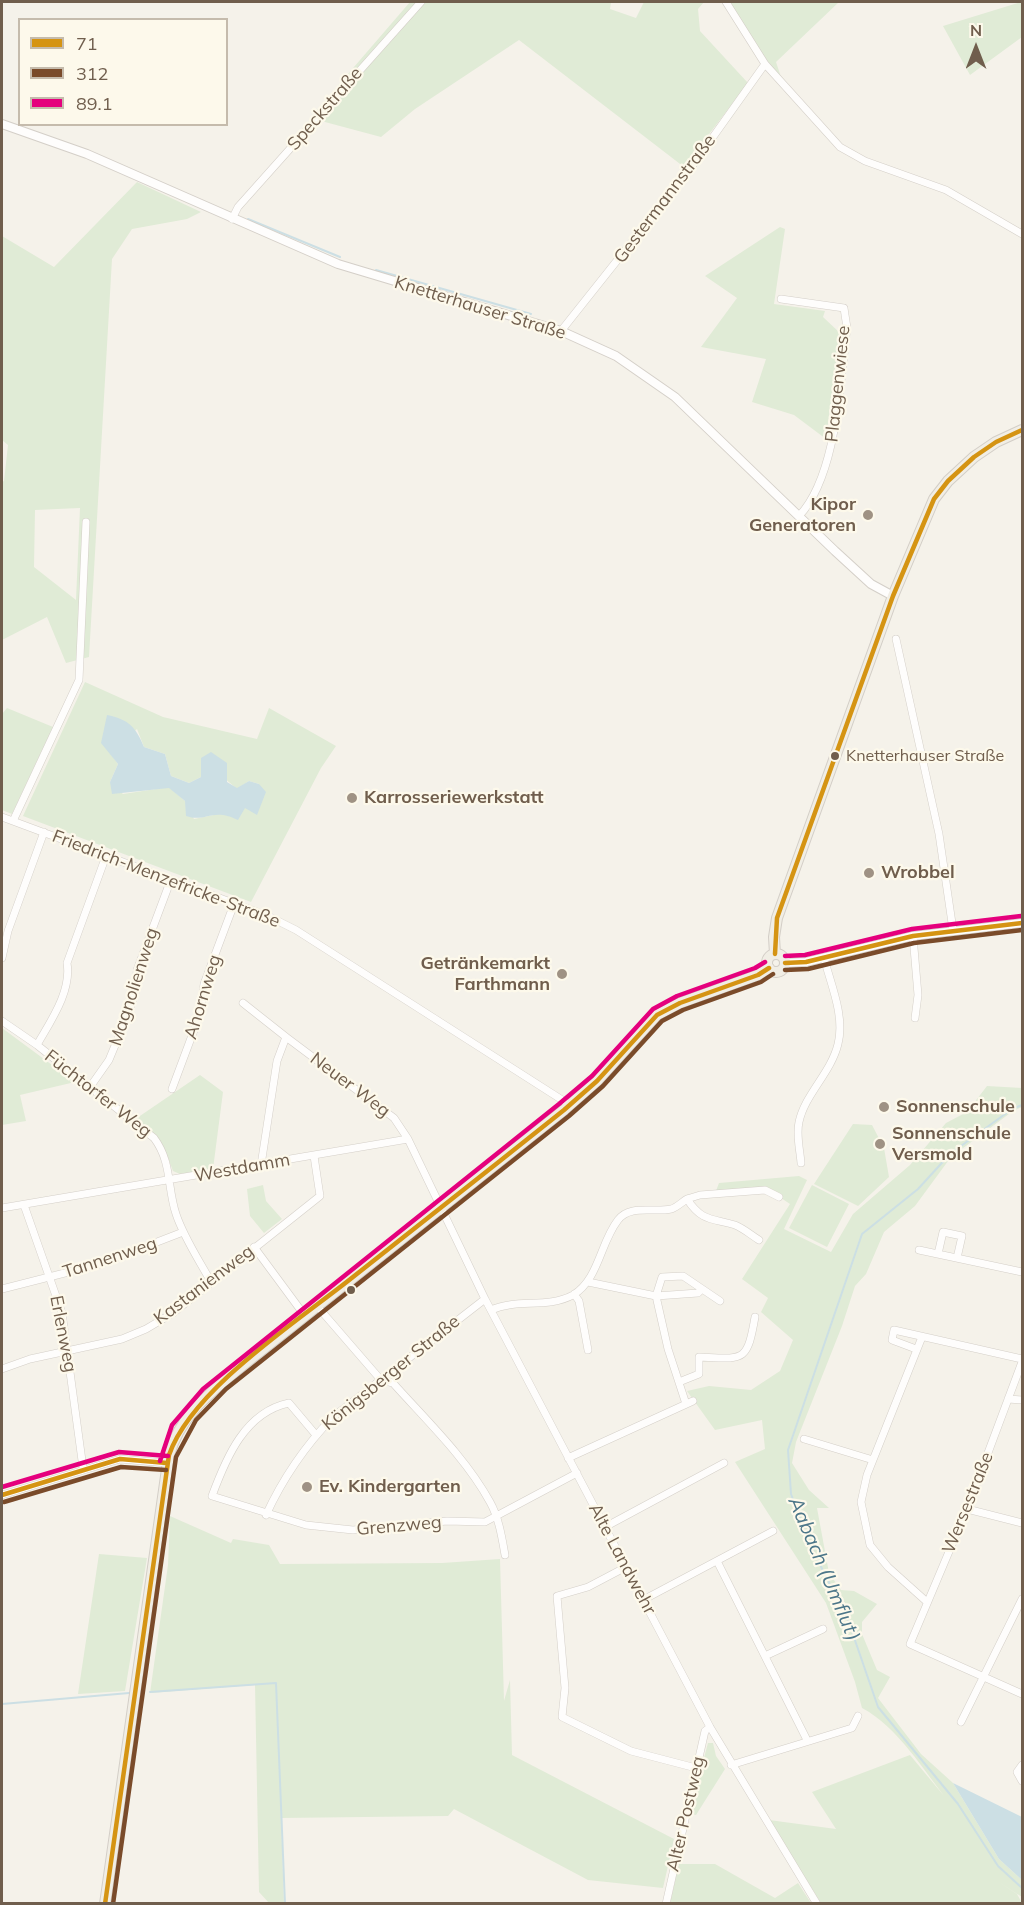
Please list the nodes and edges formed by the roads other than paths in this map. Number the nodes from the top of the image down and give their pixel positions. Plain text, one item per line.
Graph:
1 (421, 2) edge
2 (726, 2) edge
3 (765, 64) junction
4 (2, 124) edge
5 (232, 219) junction
6 (1023, 234) edge
7 (781, 299) dead end
8 (561, 331) junction
9 (1023, 430) edge
10 (799, 516) junction
11 (86, 522) dead end
12 (893, 596) junction
13 (896, 639) dead end
14 (2, 817) edge
15 (14, 821) junction
16 (44, 832) junction
17 (106, 856) junction
18 (170, 882) junction
19 (234, 904) junction
20 (1023, 923) edge
21 (953, 930) junction
22 (913, 936) junction
23 (775, 954) junction
24 (2, 958) edge
25 (824, 958) junction
26 (785, 963) junction
27 (769, 968) junction
28 (243, 1003) dead end
29 (915, 1018) dead end
30 (2, 1021) edge
31 (286, 1037) junction
32 (37, 1045) junction
33 (90, 1087) junction
34 (172, 1089) dead end
35 (570, 1105) junction
36 (408, 1139) junction
37 (314, 1156) junction
38 (801, 1163) dead end
39 (261, 1165) junction
40 (170, 1181) junction
41 (779, 1197) dead end
42 (687, 1199) junction
43 (24, 1204) junction
44 (442, 1206) junction
45 (2, 1208) edge
46 (183, 1232) junction
47 (759, 1240) dead end
48 (254, 1248) junction
49 (919, 1250) dead end
50 (938, 1254) junction
51 (957, 1258) junction
52 (1023, 1272) edge
53 (50, 1276) junction
54 (211, 1282) junction
55 (588, 1282) junction
56 (2, 1289) edge
57 (702, 1289) junction
58 (574, 1294) junction
59 (656, 1296) junction
60 (485, 1299) junction
61 (720, 1301) dead end
62 (318, 1306) junction
63 (491, 1310) junction
64 (304, 1316) junction
65 (755, 1317) dead end
66 (922, 1337) junction
67 (69, 1349) junction
68 (916, 1349) junction
69 (588, 1350) dead end
70 (1023, 1360) edge
71 (2, 1369) edge
72 (381, 1380) junction
73 (679, 1382) junction
74 (1008, 1399) junction
75 (1023, 1400) edge
76 (316, 1436) junction
77 (804, 1439) dead end
78 (568, 1458) junction
79 (873, 1460) junction
80 (724, 1462) dead end
81 (167, 1463) junction
82 (83, 1468) junction
83 (577, 1473) junction
84 (2, 1495) edge
85 (967, 1509) junction
86 (266, 1515) junction
87 (496, 1518) junction
88 (1023, 1523) edge
89 (605, 1527) junction
90 (773, 1531) dead end
91 (505, 1556) dead end
92 (717, 1560) junction
93 (626, 1568) junction
94 (1023, 1599) edge
95 (643, 1600) junction
96 (927, 1602) junction
97 (823, 1629) dead end
98 (765, 1656) junction
99 (983, 1675) junction
100 (1023, 1694) edge
101 (858, 1716) dead end
102 (961, 1722) dead end
103 (710, 1728) junction
104 (807, 1740) junction
105 (731, 1765) junction
106 (1023, 1765) edge
107 (696, 1767) junction
108 (1023, 1780) edge
109 (105, 1904) edge
110 (666, 1904) edge
111 (817, 1904) edge

1 - 5 street, Speckstraße
2 - 3 street
3 - 6 street
3 - 8 street, Gestermannstraße
4 - 5 street, Knetterhauser Straße
5 - 8 street, Knetterhauser Straße
7 - 10 street, Plaggenwiese
8 - 10 street, Knetterhauser Straße
9 - 12 main road
10 - 12 street, Knetterhauser Straße
11 - 15 street
12 - 23 main road
13 - 21 street
14 - 15 street, Friedrich-Menzefricke-Straße
15 - 16 street, Friedrich-Menzefricke-Straße
16 - 17 street, Friedrich-Menzefricke-Straße
16 - 24 street
17 - 18 street, Friedrich-Menzefricke-Straße
17 - 32 street
18 - 19 street, Friedrich-Menzefricke-Straße
18 - 33 street, Magnolienweg
19 - 34 street, Ahornweg
19 - 35 street, Friedrich-Menzefricke-Straße
20 - 21 street
21 - 22 street
22 - 25 street
22 - 29 street
23 - 26 main road
23 - 27 main road
25 - 26 street
25 - 38 street
26 - 27 main road
27 - 35 main road
28 - 31 street, Neuer Weg
30 - 32 street, Füchtorfer Weg
31 - 36 street, Neuer Weg
31 - 39 street
32 - 33 street, Füchtorfer Weg
33 - 40 street, Füchtorfer Weg
35 - 44 main road
36 - 37 street, Westdamm
36 - 44 street
37 - 39 street, Westdamm
37 - 48 street, Kastanienweg
39 - 40 street, Westdamm
40 - 43 street, Westdamm
40 - 46 street, Füchtorfer Weg
41 - 42 street
42 - 47 street
42 - 55 street
43 - 45 street, Westdamm
43 - 53 street, Erlenweg
44 - 60 street, Alte Landwehr
44 - 62 main road
46 - 53 street, Tannenweg
46 - 54 street, Füchtorfer Weg
48 - 54 street, Kastanienweg
48 - 64 street
49 - 50 street
50 - 51 street
50 - 51 street
51 - 52 street
53 - 56 street, Tannenweg
53 - 67 street, Erlenweg
54 - 67 street, Kastanienweg
55 - 58 street
55 - 59 street
57 - 59 street
57 - 59 street
57 - 61 street
58 - 63 street
58 - 69 street
59 - 73 street
60 - 63 street, Alte Landwehr
60 - 72 street, Königsberger Straße
62 - 64 main road
62 - 72 street
63 - 78 street, Alte Landwehr
64 - 81 main road
65 - 73 street
66 - 68 street
66 - 68 street
66 - 70 street
67 - 71 street, Kastanienweg
67 - 82 street, Erlenweg
68 - 79 street
70 - 74 street, Wersestraße
72 - 76 street, Königsberger Straße
72 - 87 street
73 - 78 street
74 - 75 street
74 - 85 street, Wersestraße
76 - 86 street, Königsberger Straße
76 - 86 street, Grenzweg
77 - 79 street
78 - 83 street, Alte Landwehr
79 - 96 street
80 - 89 street
81 - 82 street
81 - 109 main road
82 - 84 street
83 - 87 street, Grenzweg
83 - 89 street, Alte Landwehr
85 - 88 street
85 - 96 street, Wersestraße
86 - 87 street, Grenzweg
87 - 91 street
89 - 93 street, Alte Landwehr
90 - 92 street
92 - 95 street
92 - 98 street
93 - 95 street, Alte Landwehr
93 - 107 street
94 - 99 street
95 - 103 street, Alte Landwehr
96 - 99 street, Wersestraße
97 - 98 street
98 - 104 street
99 - 100 street
99 - 102 street
101 - 104 street
103 - 105 street, Alte Landwehr
103 - 107 street, Alter Postweg
104 - 105 street
105 - 111 street, Alte Landwehr
106 - 108 street
107 - 110 street, Alter Postweg

